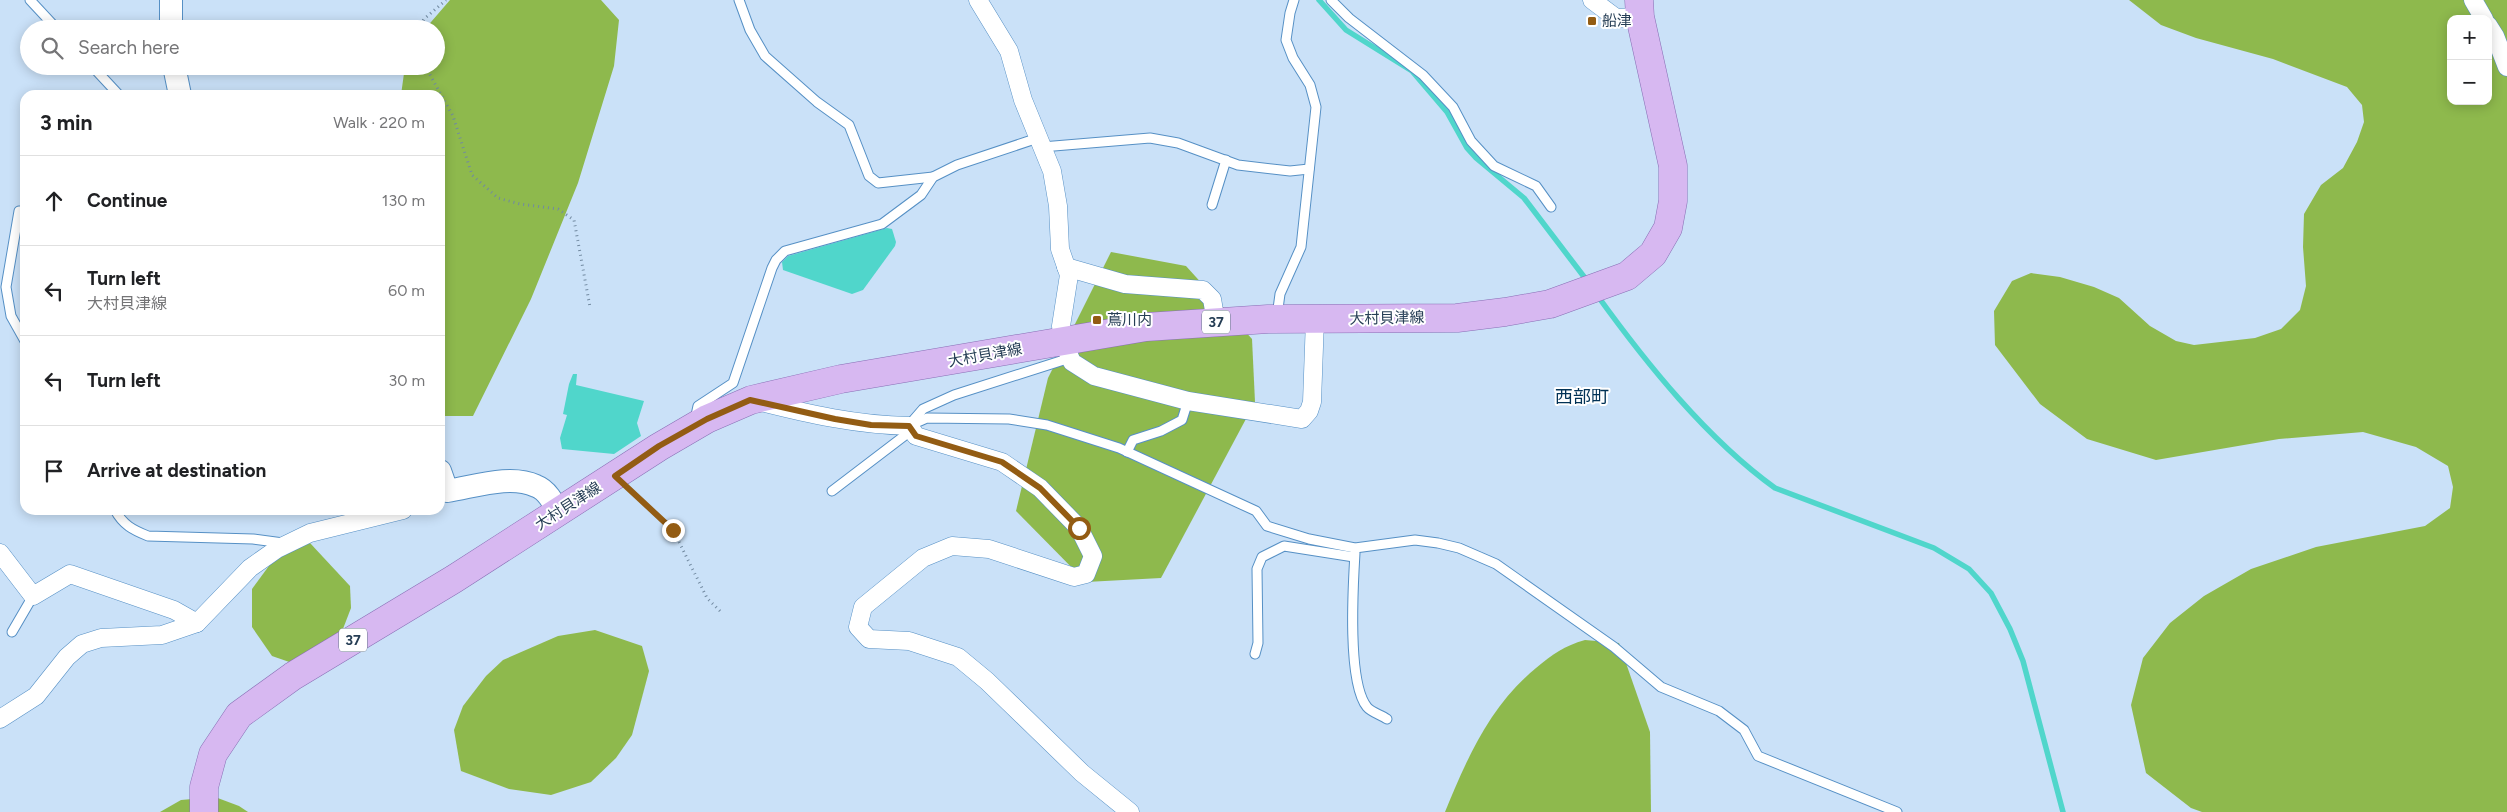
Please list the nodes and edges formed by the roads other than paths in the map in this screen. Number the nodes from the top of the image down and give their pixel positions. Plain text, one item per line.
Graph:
1 (30, 0) edge
2 (171, 0) edge
3 (739, 0) edge
4 (978, 0) edge
5 (1294, 0) edge
6 (1331, 0) edge
7 (1592, 0) edge
8 (2473, 0) edge
9 (1639, 9) edge
10 (2482, 15) edge
11 (49, 20) edge
12 (171, 20) edge
13 (2492, 34) edge
14 (2507, 67) edge
15 (100, 75) edge
16 (176, 75) edge
17 (114, 90) edge
18 (179, 90) edge
19 (1040, 142) junction
20 (1226, 160) junction
21 (1309, 169) junction
22 (933, 177) junction
23 (1212, 205) dead end
24 (1551, 207) dead end
25 (19, 211) dead end
26 (1066, 267) junction
27 (1277, 319) junction
28 (1315, 319) junction
29 (1216, 322) junction
30 (20, 332) edge
31 (1066, 350) junction
32 (750, 400) junction
33 (1188, 401) junction
34 (693, 427) junction
35 (910, 428) junction
36 (1128, 452) junction
37 (445, 486) edge
38 (832, 491) dead end
39 (558, 512) junction
40 (118, 515) edge
41 (383, 515) edge
42 (288, 544) junction
43 (1355, 552) junction
44 (0, 553) edge
45 (33, 596) junction
46 (197, 623) junction
47 (12, 632) dead end
48 (1255, 654) dead end
49 (0, 719) edge
50 (1387, 719) dead end
51 (206, 808) edge
52 (1130, 812) edge
53 (1897, 812) edge

1 - 11 lane
2 - 12 street
3 - 22 lane
4 - 19 street
5 - 21 lane
6 - 24 lane
7 - 9 street
8 - 10 street
9 - 28 main road, 大村貝津線 / 37
13 - 14 street
15 - 17 lane
16 - 18 street
19 - 20 lane
19 - 22 lane
19 - 26 street
20 - 21 lane
20 - 23 lane
21 - 27 lane
22 - 34 lane
25 - 30 lane
26 - 29 street
26 - 31 street
27 - 28 main road, 大村貝津線 / 37
27 - 29 main road, 大村貝津線 / 37
28 - 33 street
29 - 31 main road, 大村貝津線 / 37
31 - 32 main road, 大村貝津線 / 37
31 - 33 street
31 - 35 lane
32 - 34 main road, 大村貝津線 / 37
32 - 35 street
33 - 36 lane
34 - 39 main road, 大村貝津線 / 37
35 - 36 lane
35 - 38 lane
35 - 52 street
36 - 43 lane
37 - 39 street
39 - 51 main road, 大村貝津線 / 37
40 - 42 lane
41 - 42 street
42 - 46 street
43 - 48 lane
43 - 50 lane
43 - 53 lane
44 - 45 street
45 - 46 street
45 - 47 lane
46 - 49 street

